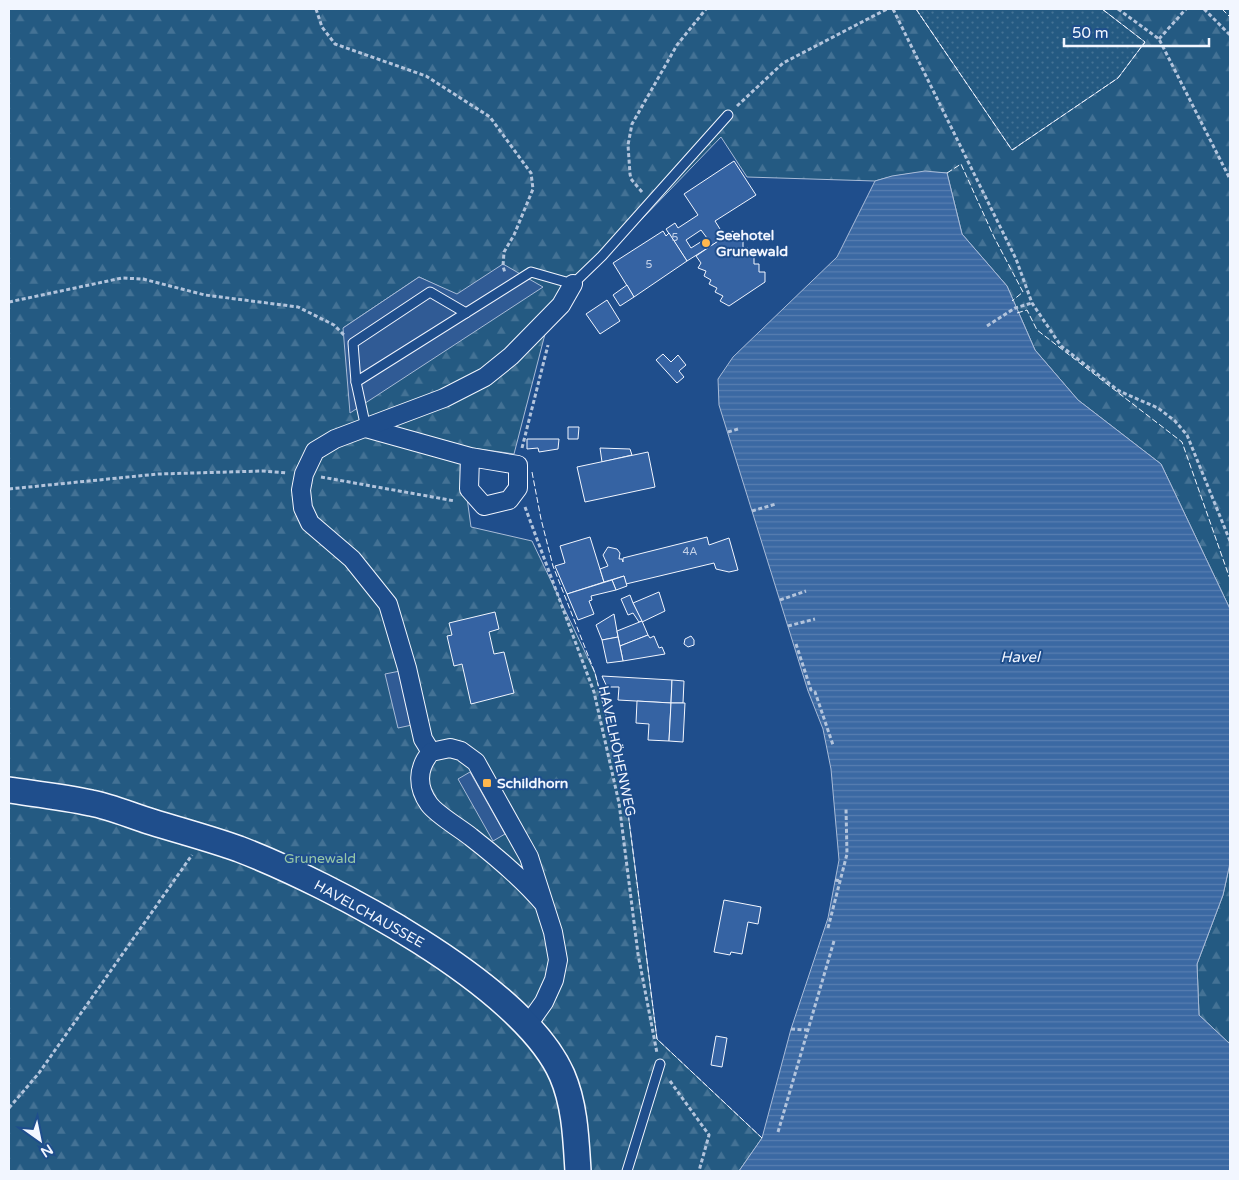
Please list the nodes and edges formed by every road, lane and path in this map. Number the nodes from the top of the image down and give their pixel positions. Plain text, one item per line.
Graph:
1 (316, 9) edge
2 (706, 9) edge
3 (887, 9) edge
4 (893, 9) edge
5 (1118, 9) edge
6 (1186, 9) edge
7 (1204, 9) edge
8 (1230, 35) edge
9 (1159, 39) junction
10 (728, 115) joint
11 (1230, 179) edge
12 (631, 180) dead end
13 (574, 284) junction
14 (509, 286) junction
15 (9, 302) edge
16 (1032, 303) junction
17 (466, 312) junction
18 (987, 326) dead end
19 (550, 340) dead end
20 (353, 343) junction
21 (356, 382) junction
22 (366, 428) junction
23 (738, 429) dead end
24 (728, 432) dead end
25 (470, 457) junction
26 (518, 465) junction
27 (304, 474) junction
28 (518, 488) junction
29 (9, 489) edge
30 (776, 504) dead end
31 (484, 506) junction
32 (752, 511) dead end
33 (1230, 541) edge
34 (806, 591) dead end
35 (780, 600) dead end
36 (815, 619) dead end
37 (788, 626) dead end
38 (796, 644) dead end
39 (833, 745) dead end
40 (431, 752) junction
41 (9, 790) edge
42 (846, 808) dead end
43 (204, 838) junction
44 (835, 880) dead end
45 (840, 881) junction
46 (544, 904) junction
47 (828, 928) dead end
48 (834, 941) dead end
49 (527, 1026) junction
50 (791, 1029) dead end
51 (807, 1030) junction
52 (660, 1064) junction
53 (9, 1108) edge
54 (778, 1132) dead end
55 (578, 1171) edge
56 (627, 1171) edge
57 (699, 1171) edge

1 - 14 path
2 - 12 path
3 - 10 path
4 - 16 path
5 - 9 path
6 - 9 path
7 - 8 path
9 - 11 path
10 - 13 lane
13 - 14 lane
13 - 22 street
14 - 17 lane
15 - 20 path
16 - 18 path
16 - 33 path
17 - 20 lane
17 - 21 lane
19 - 26 path
20 - 21 lane
21 - 22 lane
22 - 25 street
22 - 27 street
23 - 24 path
25 - 26 street
25 - 31 street
26 - 28 street
27 - 29 path
27 - 31 path
27 - 40 street
28 - 31 street
28 - 52 path, HAVELHÖHENWEG
30 - 32 path
34 - 35 path
36 - 37 path
38 - 39 path
40 - 46 street
40 - 46 street
41 - 43 street, HAVELCHAUSSEE
42 - 45 path
43 - 49 street, HAVELCHAUSSEE
43 - 53 path
44 - 45 path
45 - 47 path
46 - 49 street
48 - 51 path
49 - 55 street, HAVELCHAUSSEE
50 - 51 path
51 - 54 path
52 - 56 lane
52 - 57 path, HAVELHÖHENWEG

